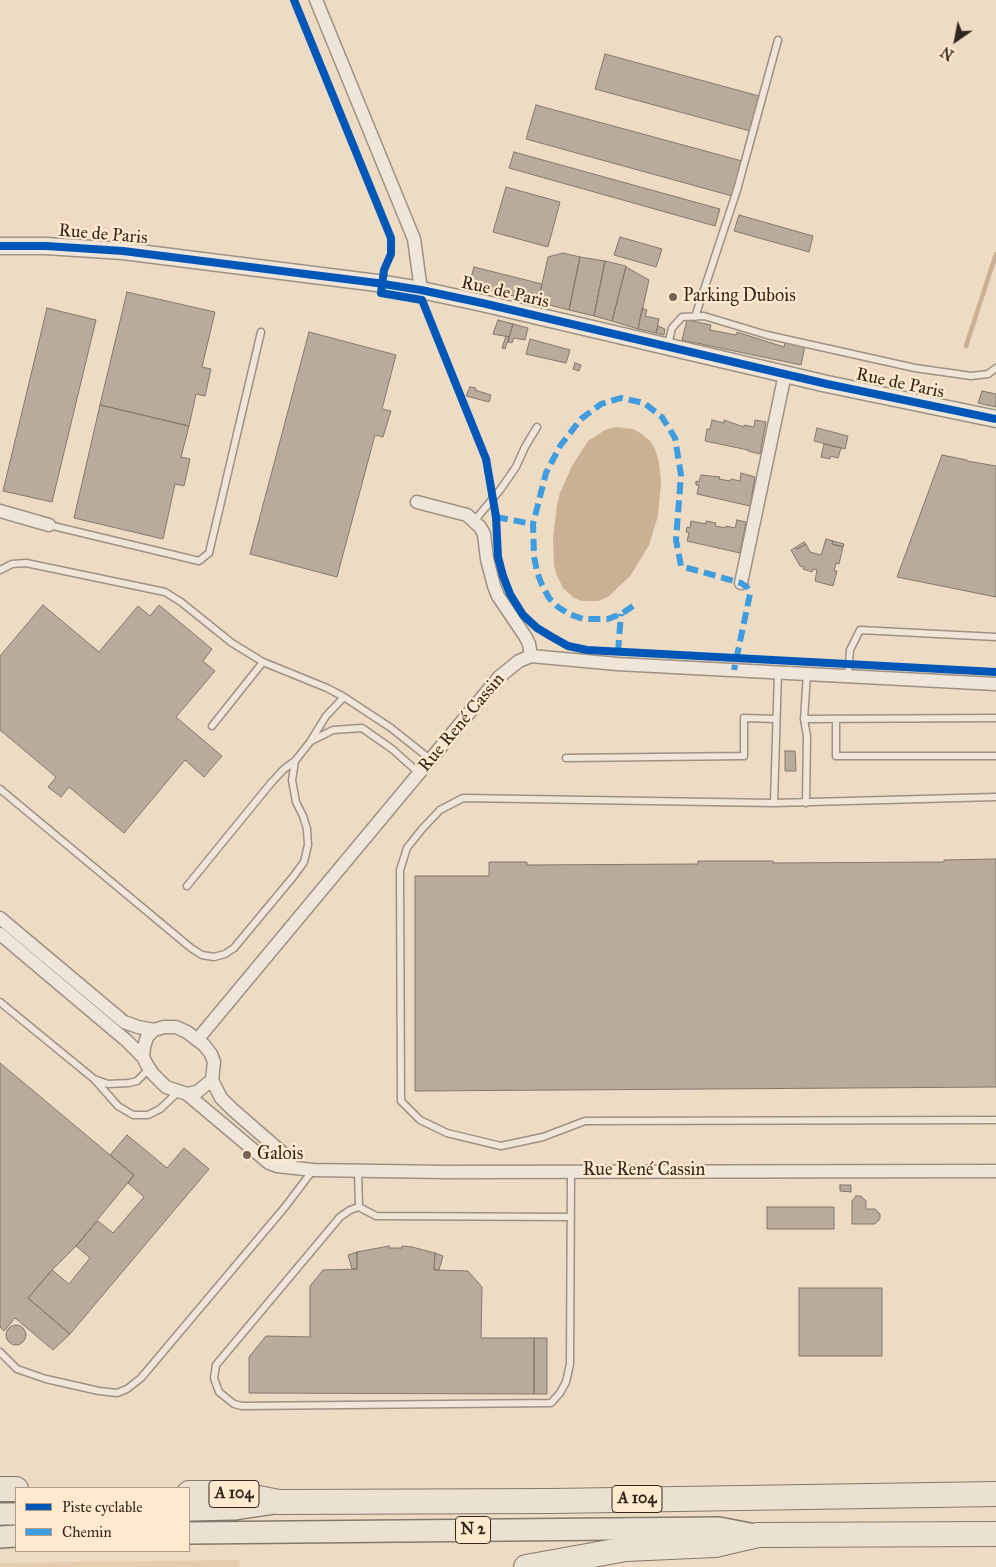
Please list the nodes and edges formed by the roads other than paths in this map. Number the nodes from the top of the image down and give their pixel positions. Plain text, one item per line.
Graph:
1 (316, 0) edge
2 (778, 40) dead end
3 (0, 246) edge
4 (421, 290) junction
5 (695, 317) junction
6 (261, 332) dead end
7 (668, 347) junction
8 (996, 368) edge
9 (785, 374) junction
10 (996, 419) edge
11 (537, 427) dead end
12 (417, 502) dead end
13 (0, 511) edge
14 (475, 520) junction
15 (49, 525) joint
16 (0, 570) edge
17 (741, 583) dead end
18 (996, 638) edge
19 (531, 656) junction
20 (263, 662) junction
21 (778, 672) junction
22 (807, 674) junction
23 (848, 676) junction
24 (996, 684) edge
25 (344, 697) junction
26 (996, 718) edge
27 (776, 719) junction
28 (804, 719) junction
29 (836, 719) junction
30 (212, 726) dead end
31 (310, 742) junction
32 (996, 756) edge
33 (566, 758) dead end
34 (430, 759) junction
35 (295, 761) junction
36 (419, 773) junction
37 (0, 789) edge
38 (996, 797) edge
39 (806, 803) junction
40 (774, 804) junction
41 (187, 886) dead end
42 (0, 918) edge
43 (0, 934) edge
44 (0, 1002) edge
45 (154, 1030) junction
46 (197, 1040) junction
47 (144, 1056) junction
48 (149, 1069) junction
49 (94, 1079) junction
50 (212, 1080) junction
51 (182, 1093) junction
52 (996, 1120) edge
53 (292, 1167) junction
54 (313, 1170) junction
55 (996, 1170) edge
56 (358, 1171) junction
57 (571, 1172) junction
58 (359, 1207) junction
59 (570, 1217) junction
60 (0, 1352) edge
61 (0, 1489) edge
62 (15, 1490) edge
63 (190, 1493) edge
64 (996, 1494) edge
65 (279, 1502) junction
66 (190, 1510) edge
67 (0, 1514) edge
68 (15, 1514) edge
69 (190, 1533) edge
70 (996, 1534) edge
71 (758, 1535) junction
72 (0, 1536) edge
73 (15, 1536) edge
74 (526, 1567) edge

1 - 4 street
2 - 5 lane
3 - 4 street, Rue de Paris
4 - 7 street, Rue de Paris
5 - 7 lane
5 - 8 lane
6 - 15 lane
7 - 9 street, Rue de Paris
9 - 10 street, Rue de Paris
9 - 17 street
11 - 14 lane
12 - 14 street
13 - 15 street
14 - 19 street
16 - 20 lane
18 - 23 lane
19 - 21 street
19 - 34 street, Rue René Cassin
20 - 25 lane
20 - 30 lane
21 - 22 street
21 - 27 lane
22 - 23 street
22 - 28 lane
23 - 24 street
25 - 31 lane
25 - 34 lane
26 - 29 lane
27 - 33 lane
27 - 40 lane
28 - 29 lane
28 - 39 lane
29 - 32 lane
31 - 35 lane
31 - 36 lane
34 - 36 street, Rue René Cassin
35 - 37 lane
35 - 41 lane
36 - 46 street, Rue René Cassin
38 - 39 lane
39 - 40 lane
40 - 52 lane
42 - 45 street
43 - 47 street
44 - 49 lane
45 - 46 street
45 - 47 street
46 - 50 street
47 - 48 street
48 - 49 lane
48 - 51 street
49 - 51 lane
50 - 51 street
50 - 53 street
51 - 53 street, Rue René Cassin
53 - 54 street, Rue René Cassin
54 - 56 street, Rue René Cassin
54 - 60 lane
55 - 57 street, Rue René Cassin
56 - 57 street, Rue René Cassin
56 - 58 lane
57 - 59 lane
58 - 59 lane
58 - 59 lane
61 - 62 highway
63 - 65 highway, A 104
64 - 65 highway, A 104
65 - 66 highway
67 - 68 highway
69 - 71 highway, N 2
70 - 71 highway
71 - 74 highway
72 - 73 highway

